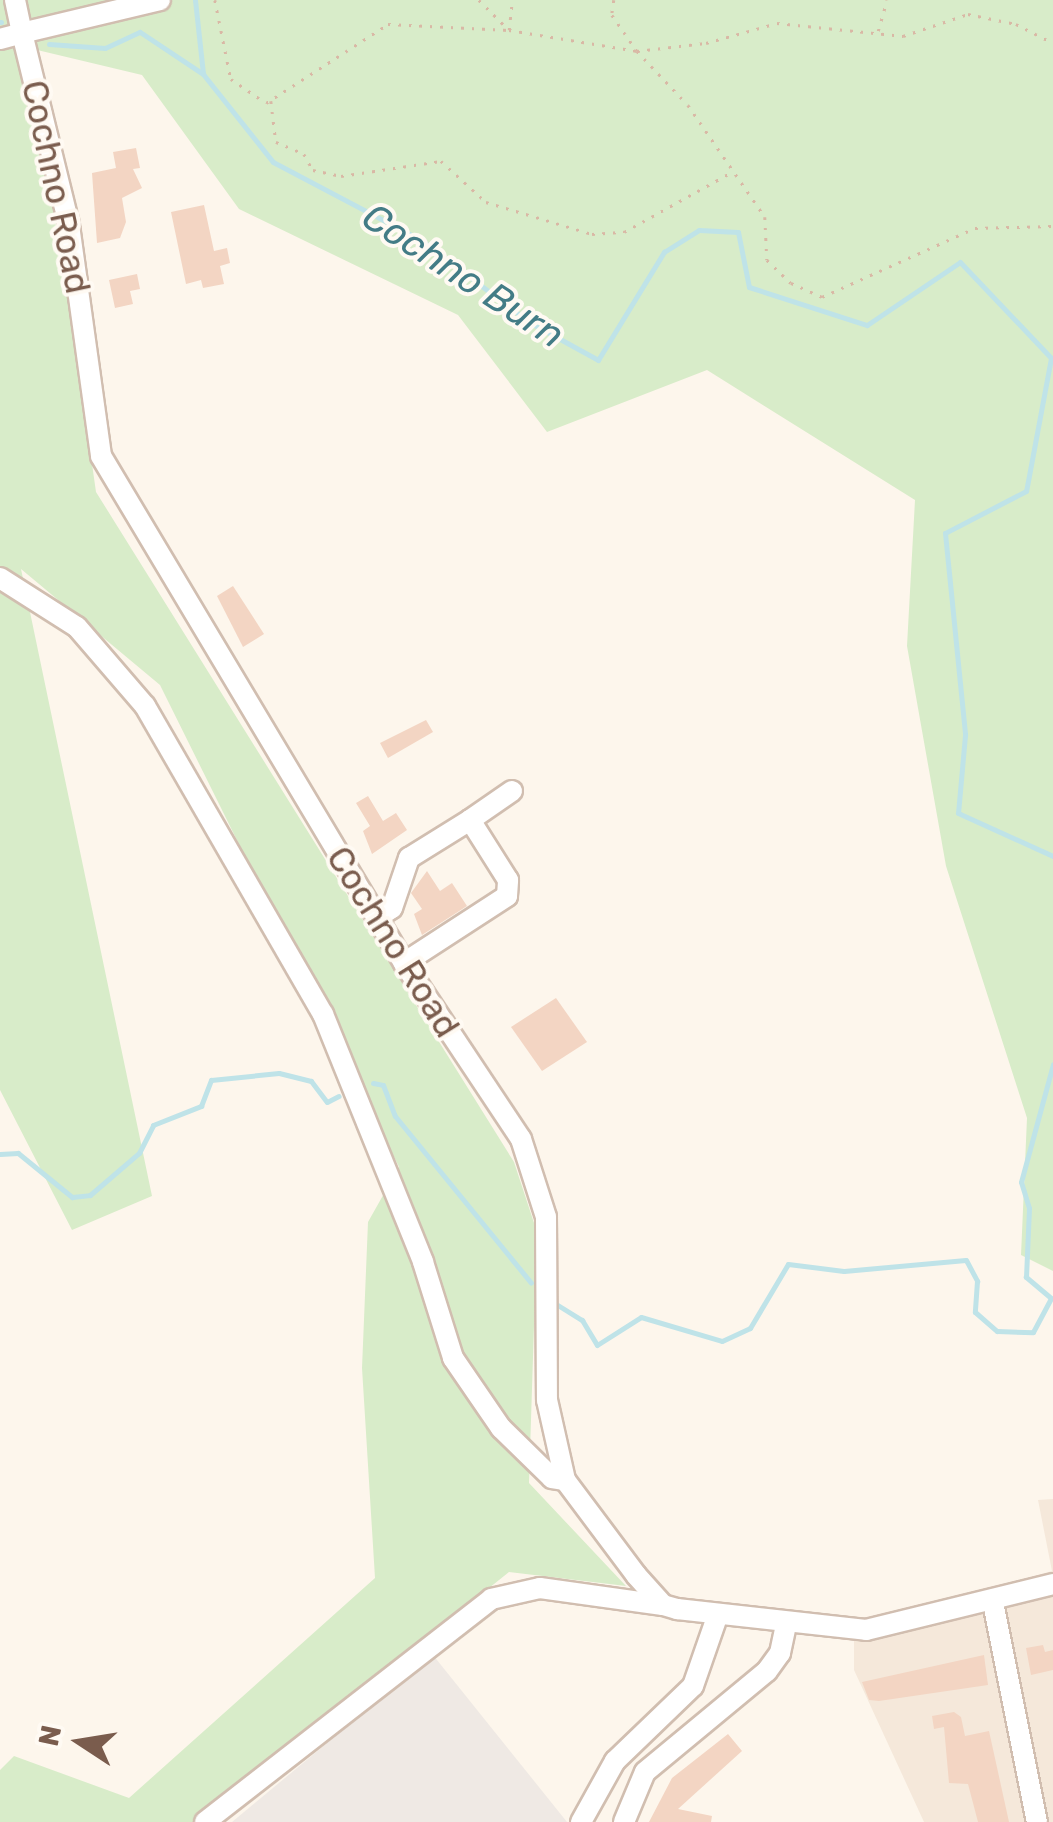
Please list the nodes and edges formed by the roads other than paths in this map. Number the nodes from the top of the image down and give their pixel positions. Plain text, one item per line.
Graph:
1 (15, 0) edge
2 (160, 0) edge
3 (22, 33) junction
4 (0, 38) edge
5 (0, 578) edge
6 (512, 791) dead end
7 (470, 820) junction
8 (378, 918) junction
9 (404, 963) junction
10 (565, 1480) junction
11 (1053, 1584) edge
12 (992, 1602) junction
13 (662, 1605) junction
14 (717, 1617) junction
15 (786, 1625) junction
16 (205, 1822) edge
17 (581, 1822) edge
18 (624, 1822) edge
19 (1037, 1822) edge

1 - 3 street
2 - 3 street, Cochno Road
3 - 4 street
3 - 8 street, Cochno Road
5 - 10 street
6 - 7 street
7 - 8 street
7 - 9 street
8 - 9 street, Cochno Road
9 - 10 street, Cochno Road
10 - 13 street, Cochno Road
11 - 12 street
12 - 15 street
12 - 19 street
13 - 14 street
13 - 16 street
14 - 15 street
14 - 17 street
15 - 18 street

